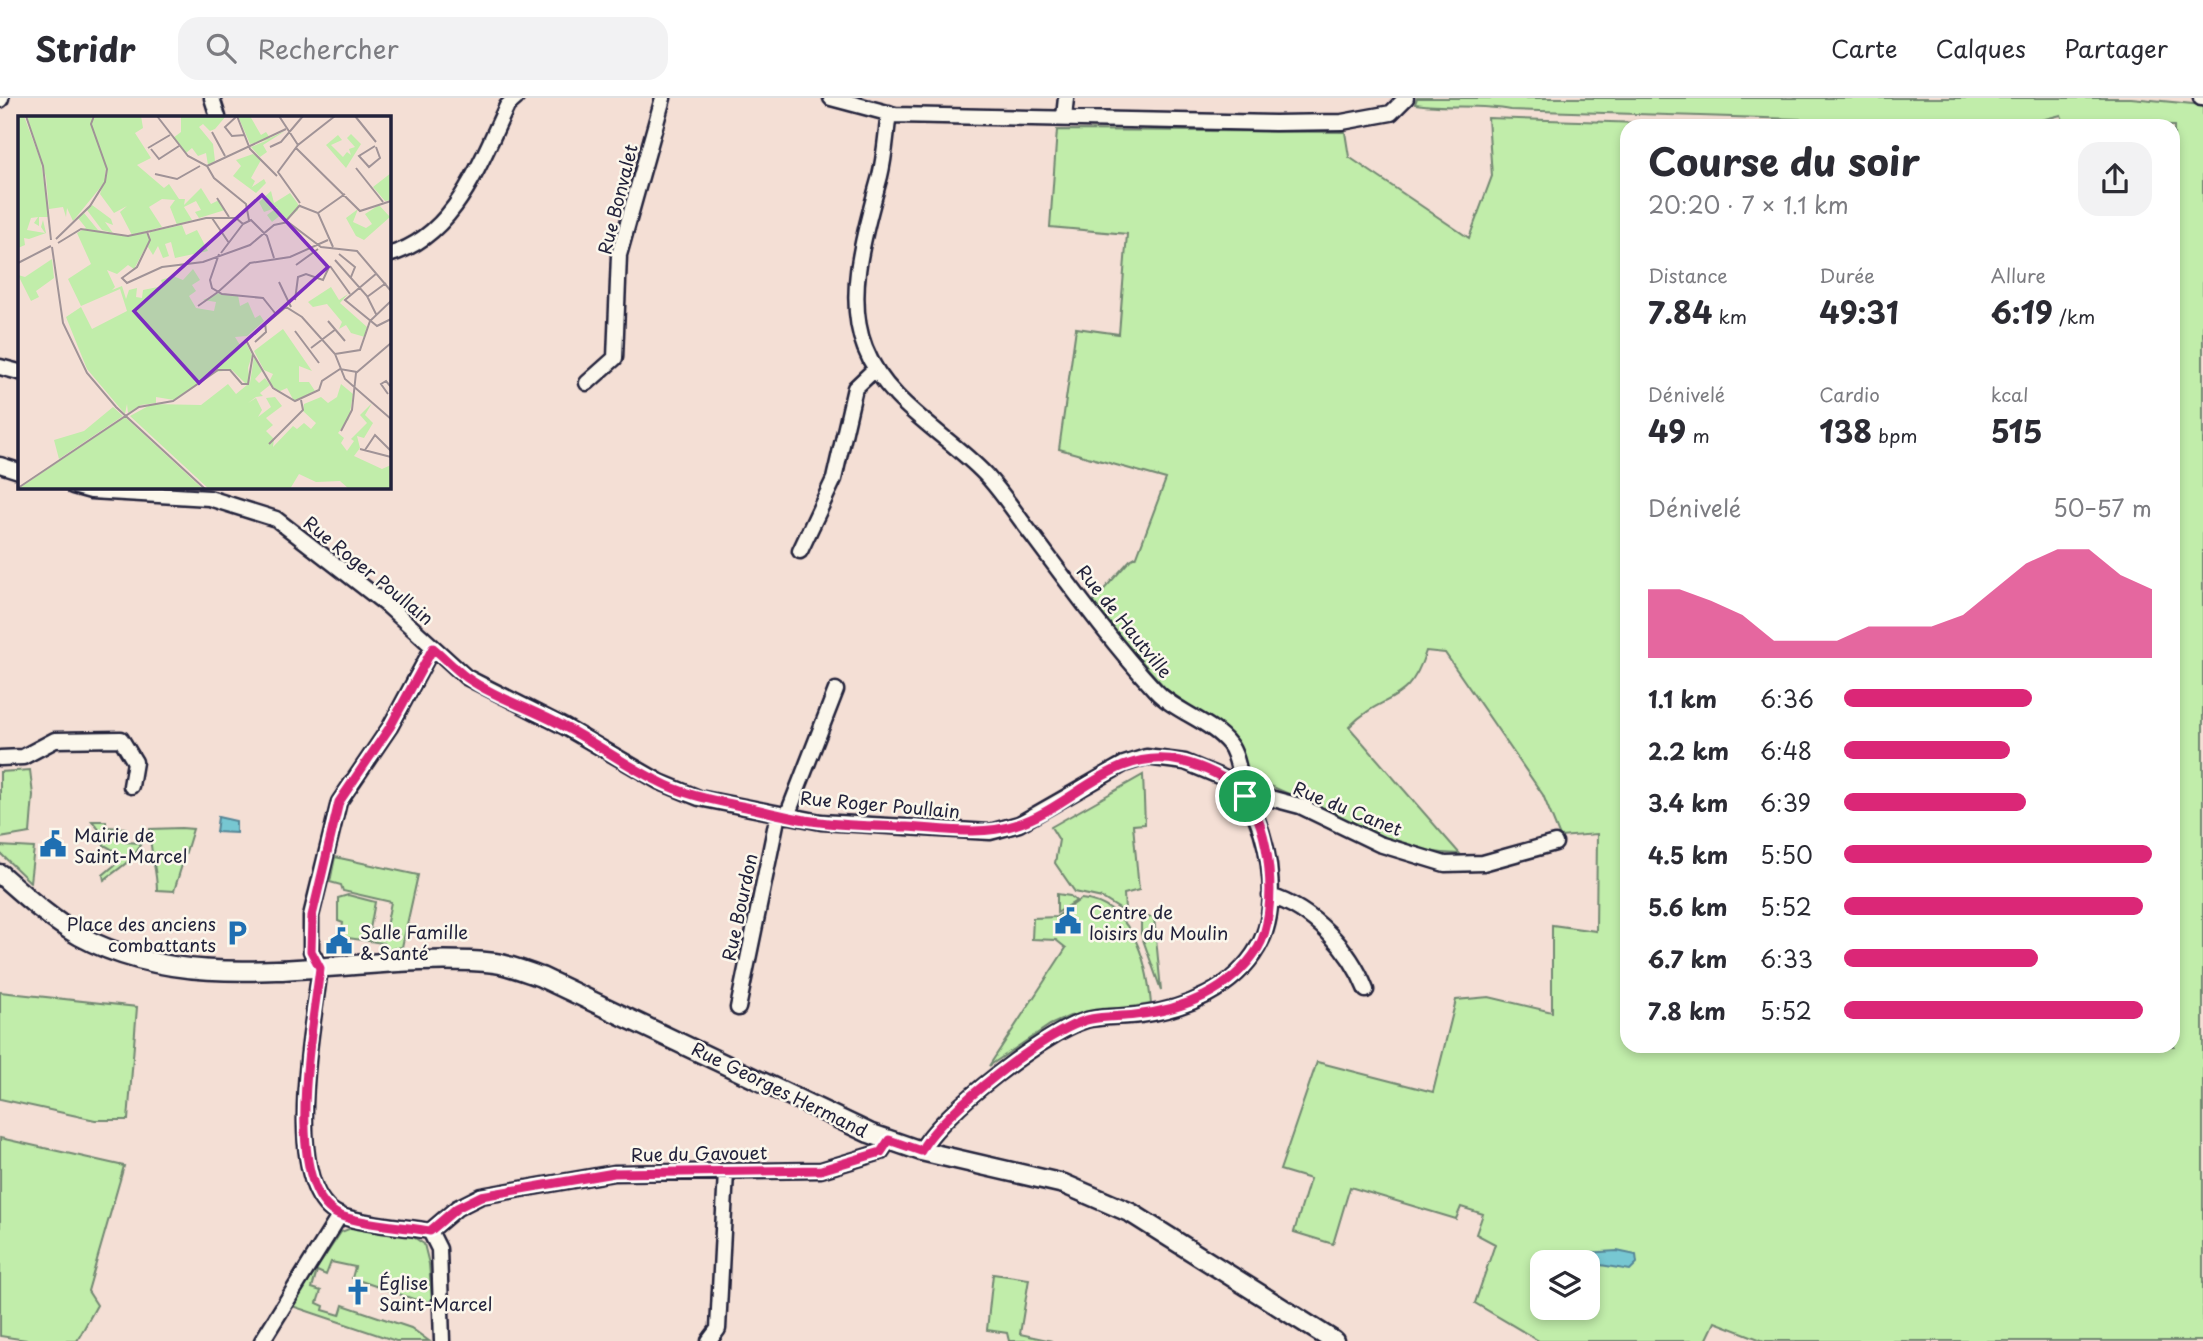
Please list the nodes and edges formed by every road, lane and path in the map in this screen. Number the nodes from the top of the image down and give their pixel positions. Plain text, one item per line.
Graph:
1 (212, 98) edge
2 (516, 98) edge
3 (663, 98) edge
4 (831, 98) edge
5 (1066, 98) edge
6 (1406, 98) edge
7 (882, 107) edge
8 (218, 116) edge
9 (1064, 117) junction
10 (390, 254) edge
11 (0, 368) edge
12 (875, 369) junction
13 (18, 372) edge
14 (587, 383) dead end
15 (0, 465) edge
16 (18, 471) edge
17 (80, 488) edge
18 (800, 551) dead end
19 (433, 648) junction
20 (836, 690) dead end
21 (0, 758) edge
22 (131, 786) dead end
23 (1247, 799) junction
24 (782, 815) junction
25 (1555, 843) dead end
26 (0, 874) edge
27 (0, 890) edge
28 (25, 896) junction
29 (1270, 896) junction
30 (320, 968) junction
31 (1366, 990) dead end
32 (738, 1007) dead end
33 (889, 1140) junction
34 (921, 1151) junction
35 (726, 1171) junction
36 (340, 1215) junction
37 (430, 1231) junction
38 (262, 1341) edge
39 (442, 1341) edge
40 (709, 1341) edge
41 (1335, 1341) edge

1 - 8 street
2 - 10 street
3 - 14 street, Rue Bonvalet
4 - 7 street
5 - 9 street
6 - 9 street
7 - 9 street
7 - 12 street, Rue de Hautville
11 - 13 street
12 - 18 street
12 - 23 street, Rue de Hautville
15 - 16 street
17 - 19 street, Rue Roger Poullain
19 - 24 street, Rue Roger Poullain
19 - 30 street
20 - 24 street, Rue Bourdon
21 - 22 street
23 - 24 street, Rue Roger Poullain
23 - 25 street, Rue du Canet
23 - 29 street, Rue de Hautville
24 - 32 street, Rue Bourdon
26 - 28 street
27 - 28 street
28 - 30 street
29 - 31 street
29 - 34 street, Rue de Hautville
30 - 33 street, Rue Georges Hermand
30 - 36 street
33 - 34 street, Rue Georges Hermand
33 - 35 street, Rue du Gavouet
34 - 41 street, Rue Georges Hermand
35 - 37 street, Rue du Gavouet
35 - 40 street
36 - 37 street
36 - 38 street
37 - 39 street

